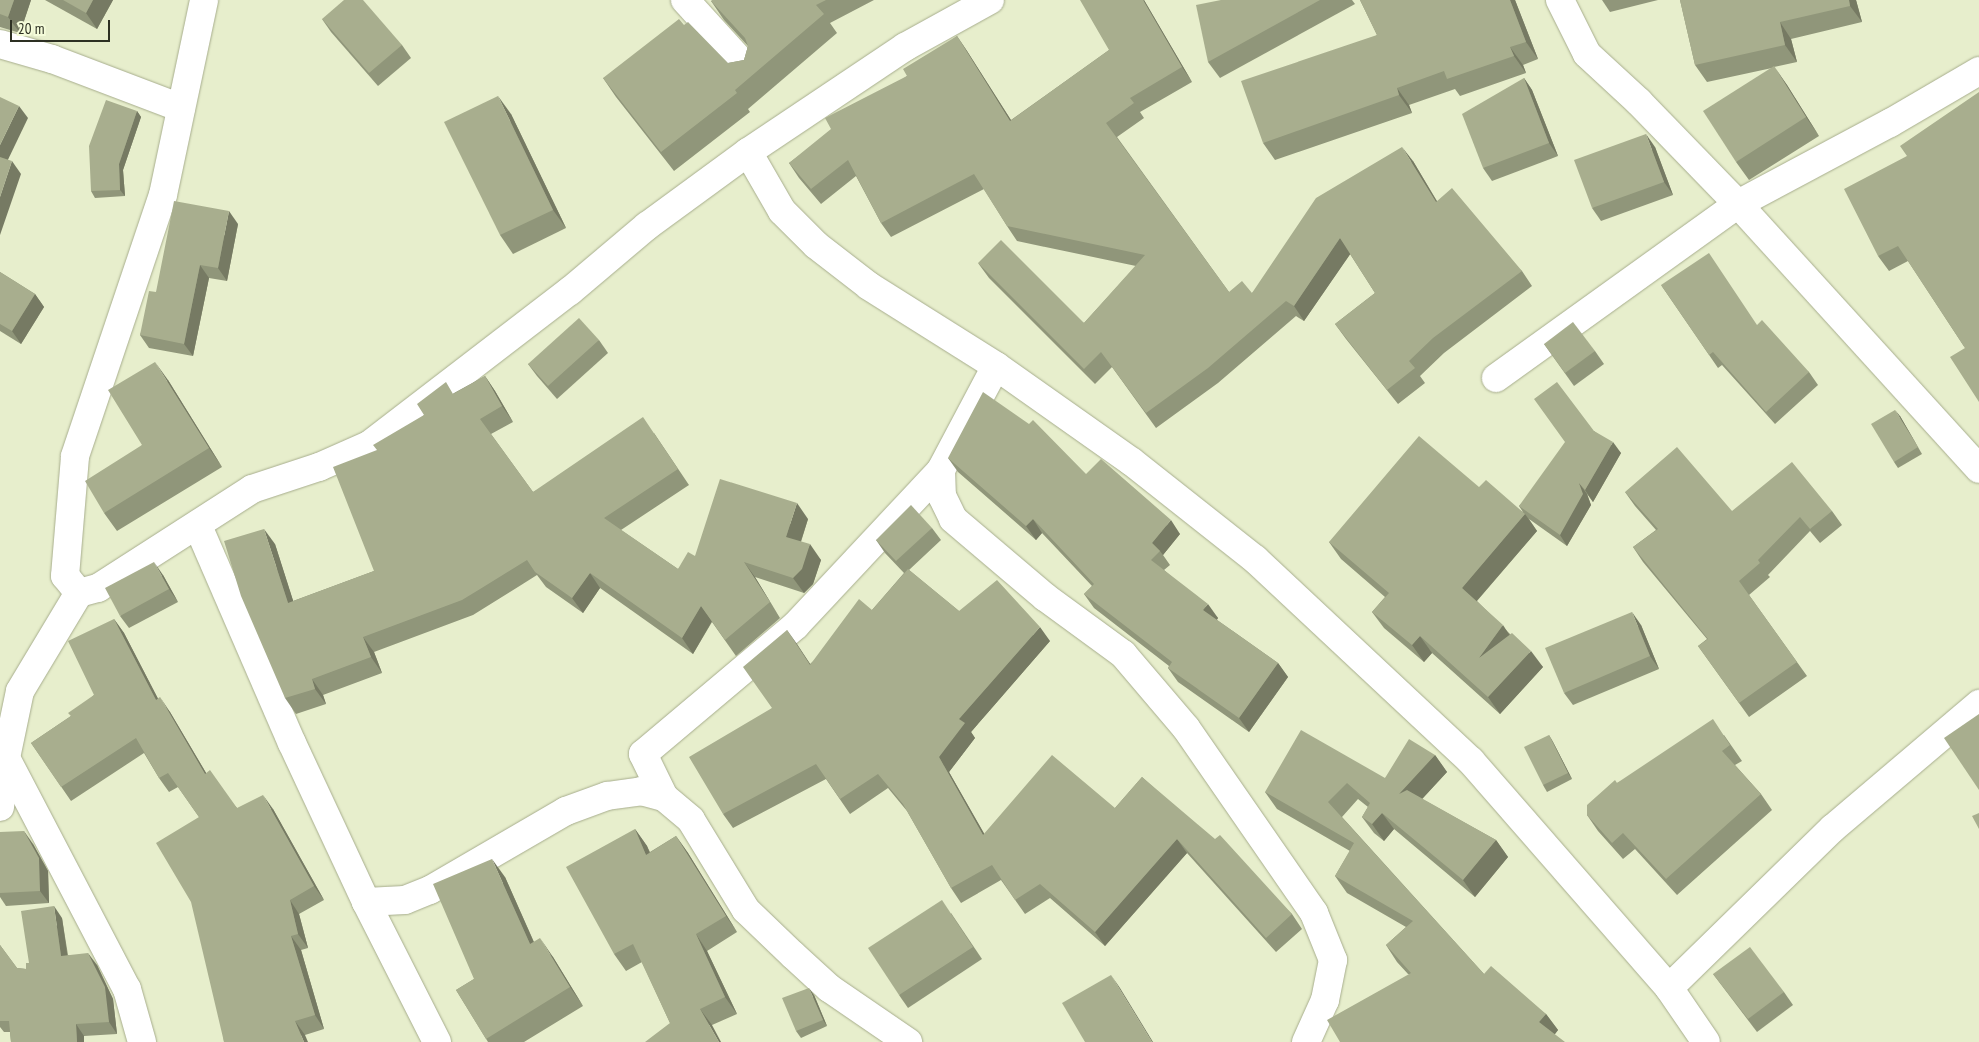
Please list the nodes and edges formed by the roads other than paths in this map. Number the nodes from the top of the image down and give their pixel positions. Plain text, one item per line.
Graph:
1 (204, 0) edge
2 (685, 0) edge
3 (990, 0) edge
4 (1560, 0) edge
5 (0, 44) edge
6 (746, 67) edge
7 (1979, 71) edge
8 (182, 108) junction
9 (748, 152) junction
10 (1738, 204) junction
11 (996, 366) junction
12 (1496, 378) dead end
13 (1979, 469) edge
14 (941, 470) junction
15 (198, 526) junction
16 (79, 593) junction
17 (10, 698) edge
18 (1979, 704) edge
19 (6, 758) junction
20 (664, 796) junction
21 (0, 807) edge
22 (366, 902) junction
23 (1669, 988) junction
24 (142, 1042) edge
25 (437, 1042) edge
26 (908, 1042) edge
27 (1306, 1042) edge
28 (1706, 1042) edge

1 - 8 street
2 - 6 street
3 - 9 street
4 - 10 street
5 - 8 street
7 - 10 street
8 - 16 street
9 - 11 street
9 - 15 street
10 - 12 street
10 - 13 street
11 - 14 street
11 - 23 street
14 - 20 street
14 - 27 street
15 - 16 street
15 - 22 street
16 - 17 street
17 - 19 street
18 - 23 street
19 - 21 street
19 - 24 street
20 - 22 street
20 - 26 street
22 - 25 street
23 - 28 street

